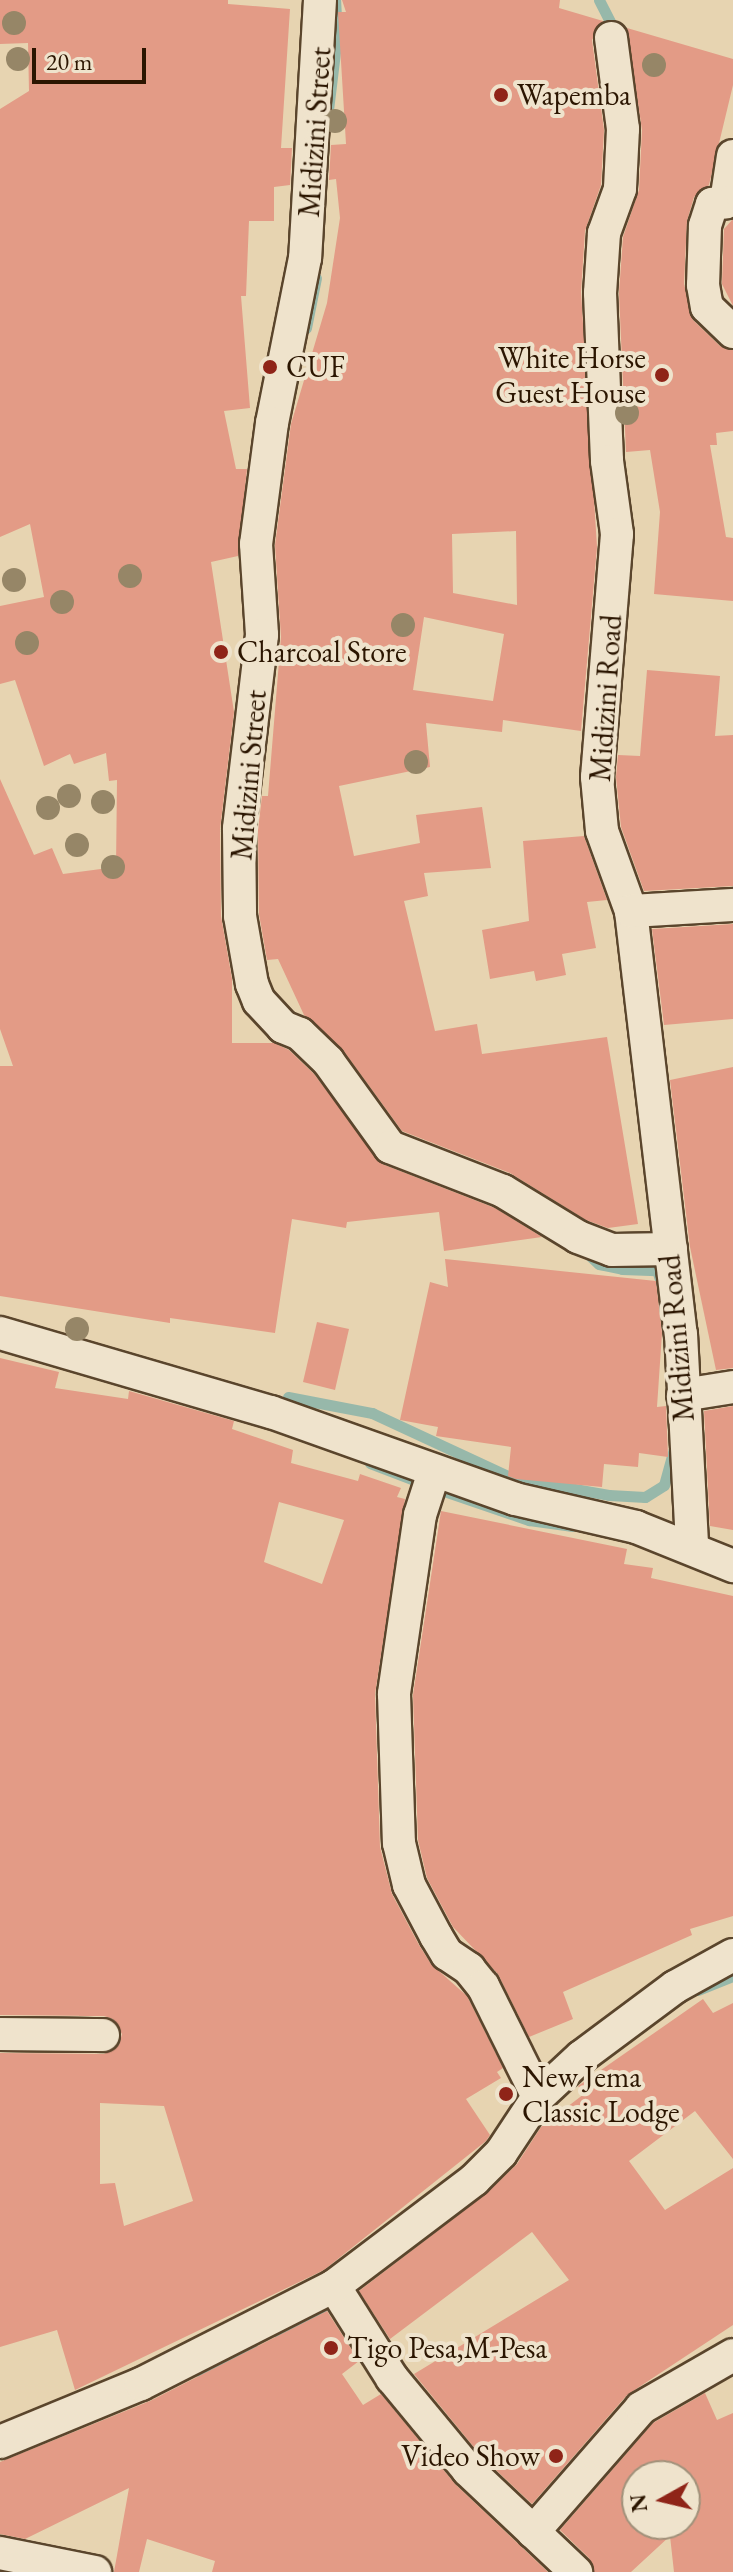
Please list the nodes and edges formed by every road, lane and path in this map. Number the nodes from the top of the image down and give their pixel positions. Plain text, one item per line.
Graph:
1 (320, 0) edge
2 (611, 38) dead end
3 (733, 156) edge
4 (733, 332) edge
5 (733, 905) edge
6 (631, 911) junction
7 (671, 1249) junction
8 (0, 1333) edge
9 (733, 1387) edge
10 (683, 1395) junction
11 (434, 1472) junction
12 (692, 1546) junction
13 (733, 1566) edge
14 (733, 1955) edge
15 (0, 2034) edge
16 (103, 2035) dead end
17 (538, 2097) junction
18 (334, 2286) junction
19 (733, 2355) edge
20 (0, 2442) edge
21 (533, 2532) junction
22 (0, 2553) edge
23 (95, 2572) edge
24 (576, 2572) edge

1 - 7 street, Midizini Street
2 - 6 street, Midizini Road
3 - 4 street
5 - 6 street
6 - 7 street, Midizini Road
7 - 10 street, Midizini Road
8 - 11 street
9 - 10 street
10 - 12 street, Midizini Road
11 - 12 street
11 - 17 street
12 - 13 street
14 - 17 street
15 - 16 street
17 - 18 street
18 - 20 street
18 - 21 street
19 - 21 street
21 - 24 street
22 - 23 street

